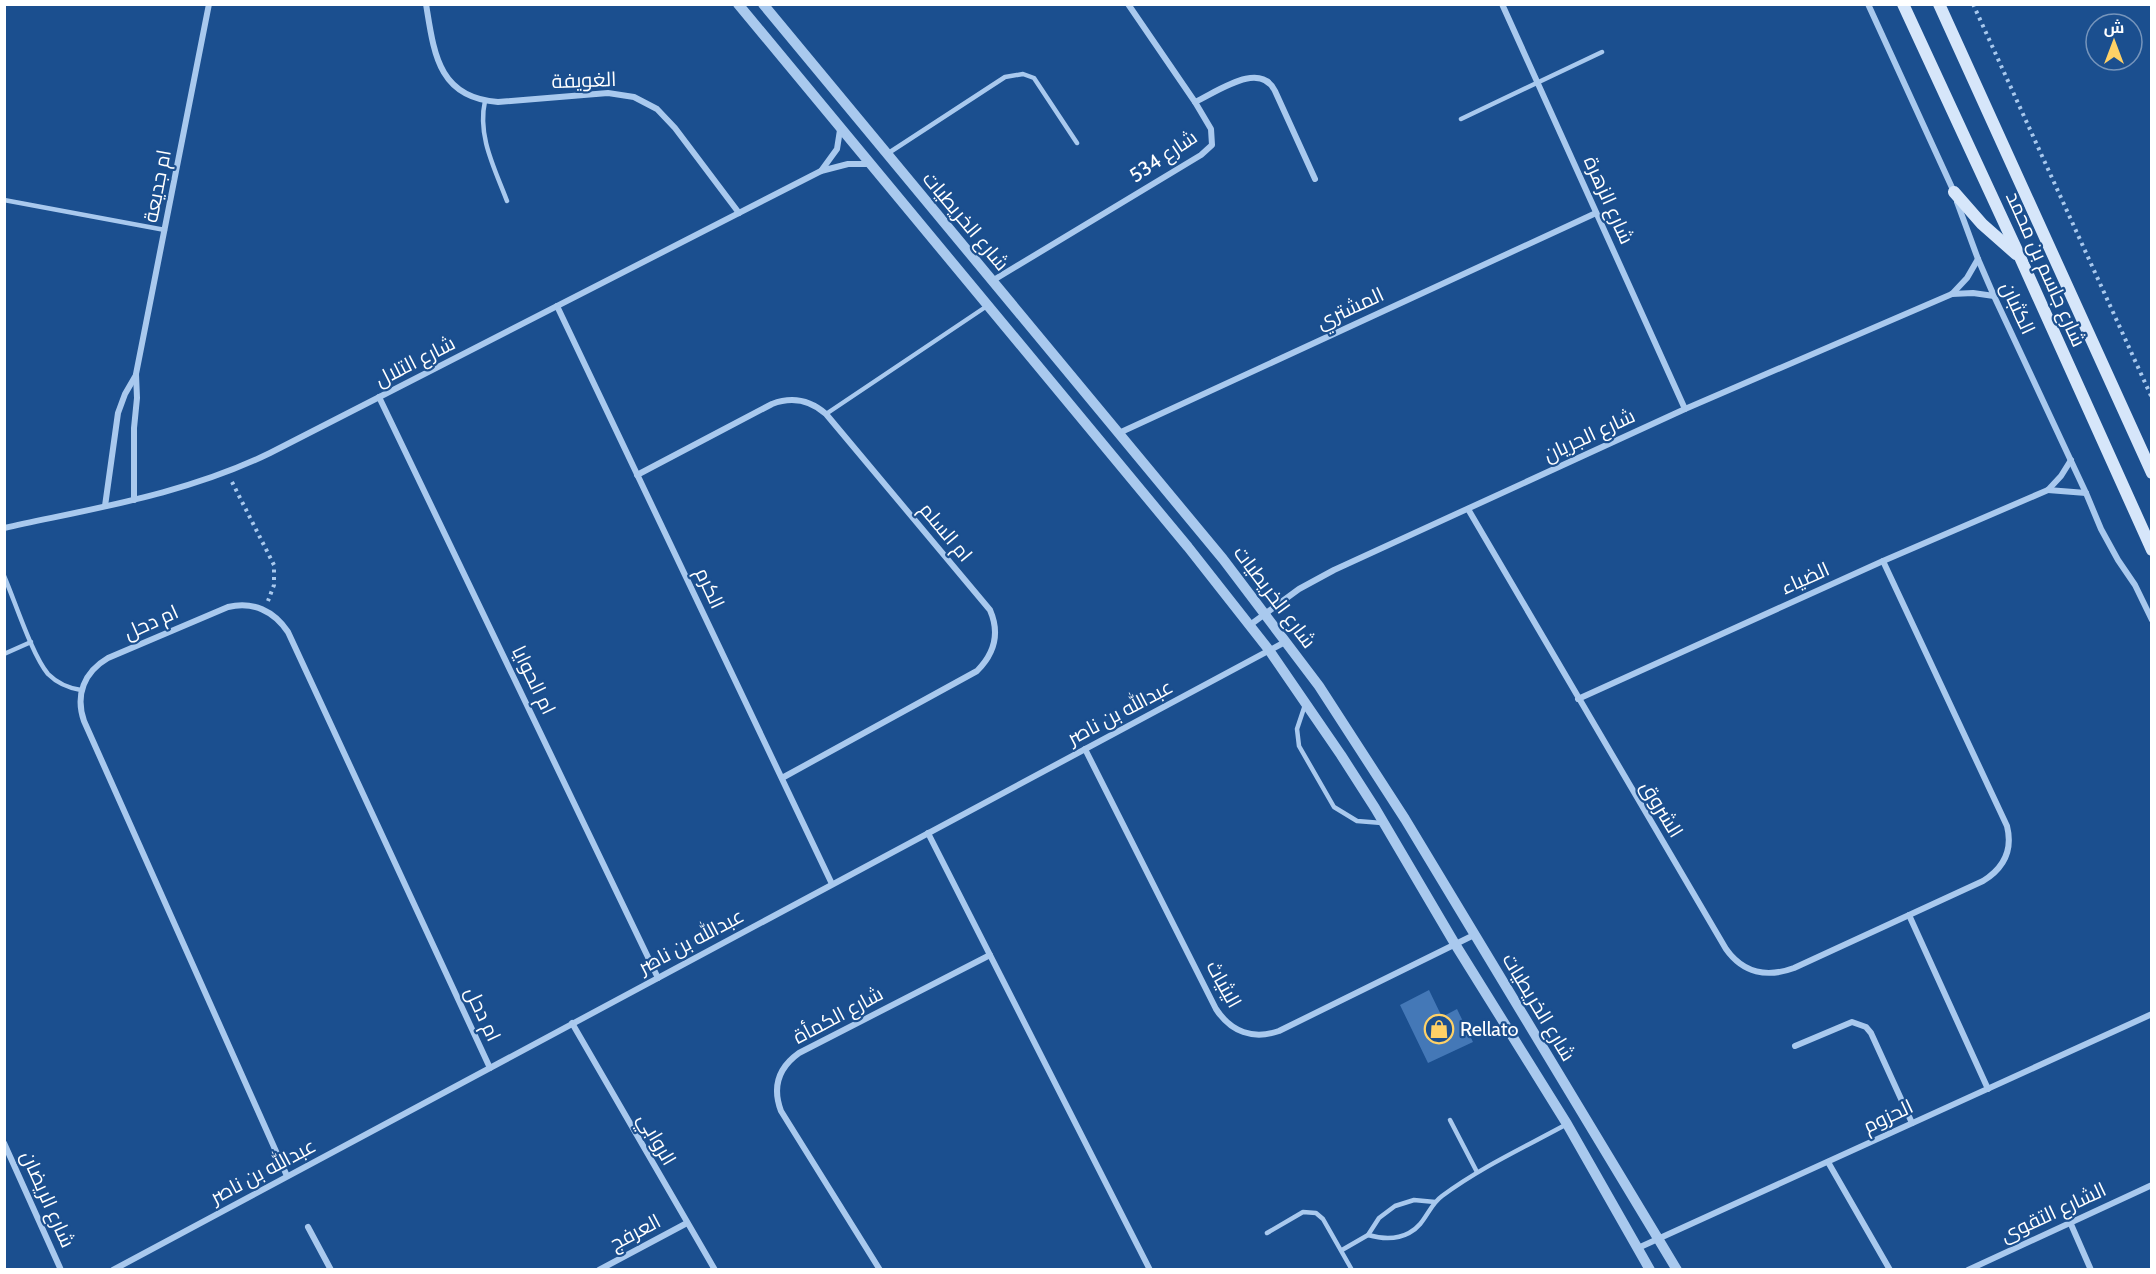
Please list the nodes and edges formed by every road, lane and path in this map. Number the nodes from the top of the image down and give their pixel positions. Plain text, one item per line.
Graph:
1 (209, 4) edge
2 (426, 4) edge
3 (738, 4) edge
4 (763, 4) edge
5 (1128, 4) edge
6 (1502, 4) edge
7 (1868, 4) edge
8 (1903, 4) edge
9 (1939, 4) edge
10 (1974, 4) edge
11 (1602, 52) dead end
12 (1537, 82) junction
13 (484, 101) junction
14 (1195, 102) junction
15 (1461, 119) dead end
16 (840, 127) junction
17 (1077, 143) dead end
18 (887, 154) junction
19 (870, 164) junction
20 (821, 171) junction
21 (1315, 179) dead end
22 (1954, 192) junction
23 (4, 200) edge
24 (507, 201) dead end
25 (739, 213) junction
26 (1596, 213) junction
27 (165, 230) junction
28 (2020, 257) junction
29 (1978, 259) junction
30 (992, 281) junction
31 (1952, 294) junction
32 (1994, 296) junction
33 (557, 306) junction
34 (987, 306) junction
35 (136, 374) junction
36 (379, 397) junction
37 (2151, 398) edge
38 (1685, 410) junction
39 (826, 414) junction
40 (1119, 433) junction
41 (2071, 460) junction
42 (227, 473) junction
43 (2151, 473) edge
44 (637, 475) junction
45 (2048, 490) junction
46 (2086, 493) junction
47 (134, 500) junction
48 (105, 506) junction
49 (1468, 509) junction
50 (4, 528) edge
51 (2151, 550) edge
52 (1883, 561) junction
53 (4, 576) edge
54 (263, 609) junction
55 (1265, 614) junction
56 (2151, 620) edge
57 (1250, 625) junction
58 (31, 642) junction
59 (1285, 642) junction
60 (1269, 650) junction
61 (4, 654) edge
62 (81, 690) junction
63 (1578, 699) junction
64 (1306, 702) junction
65 (1085, 749) junction
66 (782, 778) junction
67 (1384, 823) junction
68 (928, 833) junction
69 (832, 884) junction
70 (1909, 915) junction
71 (1474, 935) junction
72 (1455, 944) junction
73 (990, 955) junction
74 (658, 978) junction
75 (2151, 1014) edge
76 (572, 1023) junction
77 (1795, 1046) dead end
78 (490, 1068) junction
79 (1988, 1089) junction
80 (1450, 1120) dead end
81 (1912, 1123) junction
82 (1567, 1124) junction
83 (4, 1143) edge
84 (1828, 1162) junction
85 (1477, 1172) junction
86 (287, 1176) junction
87 (2151, 1185) edge
88 (1435, 1202) junction
89 (2070, 1222) junction
90 (687, 1223) junction
91 (308, 1227) dead end
92 (1267, 1233) dead end
93 (1368, 1235) junction
94 (1660, 1239) junction
95 (1638, 1248) junction
96 (1342, 1250) junction
97 (61, 1269) edge
98 (113, 1269) edge
99 (331, 1269) edge
100 (599, 1269) edge
101 (715, 1269) edge
102 (880, 1269) edge
103 (1150, 1269) edge
104 (1352, 1269) edge
105 (1650, 1269) edge
106 (1677, 1269) edge
107 (1890, 1269) edge
108 (1968, 1269) edge
109 (2091, 1269) edge

1 - 27 street, ام جديعة
2 - 13 street
3 - 16 street, شارع الخريطيات
4 - 18 street, شارع الخريطيات
5 - 14 street, شارع 534
6 - 12 street, شارع الزهرة
7 - 22 street, الكثبان
8 - 28 main road, شارع جاسم بن محمد
9 - 43 main road, شارع جاسم بن محمد
10 - 37 path
11 - 12 lane
12 - 15 lane
12 - 26 street, شارع الزهرة
13 - 24 lane
13 - 25 street, الغويفة
14 - 21 street
14 - 30 street, شارع 534
16 - 19 street, شارع الخريطيات
16 - 20 street
17 - 18 lane
18 - 30 street, شارع الخريطيات
19 - 20 street, شارع التلال
19 - 34 street, شارع الخريطيات
20 - 25 street, شارع التلال
22 - 28 main road
22 - 29 street, الكثبان
23 - 27 lane
25 - 33 street, شارع التلال
26 - 38 street, شارع الزهرة
26 - 40 street, المشتري
27 - 35 street, ام جديعة
28 - 51 main road, شارع جاسم بن محمد
29 - 31 street, شارع الجريان
29 - 32 street, الكثبان
30 - 40 street, شارع الخريطيات
31 - 32 street, شارع الجريان
31 - 38 street, شارع الجريان
32 - 41 street, الكثبان
33 - 36 street, شارع التلال
33 - 44 street, الكرم
34 - 39 lane
34 - 57 street, شارع الخريطيات
35 - 47 street, ام جديعة
35 - 48 street, ام جديعة
36 - 42 street, شارع التلال
36 - 74 street, ام الحوايا
38 - 49 street, شارع الجريان
39 - 44 street, ام السلم
39 - 66 street, ام السلم
40 - 55 street, شارع الخريطيات
41 - 45 street, الضياء
41 - 46 street, الكثبان
42 - 47 street, شارع التلال
42 - 54 path
44 - 66 street, الكرم
45 - 46 street, الضياء
45 - 52 street, الضياء
46 - 56 street, الكثبان
47 - 48 street, شارع التلال
48 - 50 street, شارع التلال
49 - 55 street, شارع الجريان
49 - 63 street, الشروق
52 - 63 street, الضياء
52 - 70 street, الشروق
53 - 58 lane
54 - 62 street, ام دحل
54 - 78 street, ام دحل
55 - 57 street, شارع الجريان
55 - 59 street, شارع الخريطيات
57 - 60 street, شارع الخريطيات
58 - 61 lane
58 - 62 lane
59 - 60 street, عبدالله بن ناصر
59 - 71 street, شارع الخريطيات
60 - 64 street, شارع الخريطيات
60 - 65 street, عبدالله بن ناصر
62 - 86 street
63 - 70 street, الشروق
64 - 67 street, شارع الخريطيات
64 - 67 lane
65 - 68 street, عبدالله بن ناصر
65 - 72 street, اليثياث
66 - 69 street, الكرم
67 - 72 street, شارع الخريطيات
68 - 69 street, عبدالله بن ناصر
68 - 73 street
69 - 74 street, عبدالله بن ناصر
70 - 79 street
71 - 72 street, اليثياث
71 - 94 street, شارع الخريطيات
72 - 82 street, شارع الخريطيات
73 - 102 street, شارع الكمأة
73 - 103 street
74 - 76 street, عبدالله بن ناصر
75 - 79 street, الحزوم
76 - 78 street, عبدالله بن ناصر
76 - 90 street, الروابي
77 - 81 street
78 - 86 street, عبدالله بن ناصر
79 - 81 street, الحزوم
80 - 85 lane
81 - 84 street, الحزوم
82 - 85 lane
82 - 95 street, شارع الخريطيات
83 - 97 street, شارع الريضان
84 - 94 street, الحزوم
84 - 107 street
85 - 88 lane
86 - 98 street, عبدالله بن ناصر
87 - 89 street, الشارع التقوى
88 - 93 lane
88 - 93 lane
89 - 108 street, الشارع التقوى
89 - 109 street
90 - 100 street, العرفج
90 - 101 street, الروابي
91 - 99 street
92 - 96 lane
93 - 96 lane
94 - 95 street, الحزوم
94 - 106 street, شارع الخريطيات
95 - 105 street, شارع الخريطيات
96 - 104 lane

